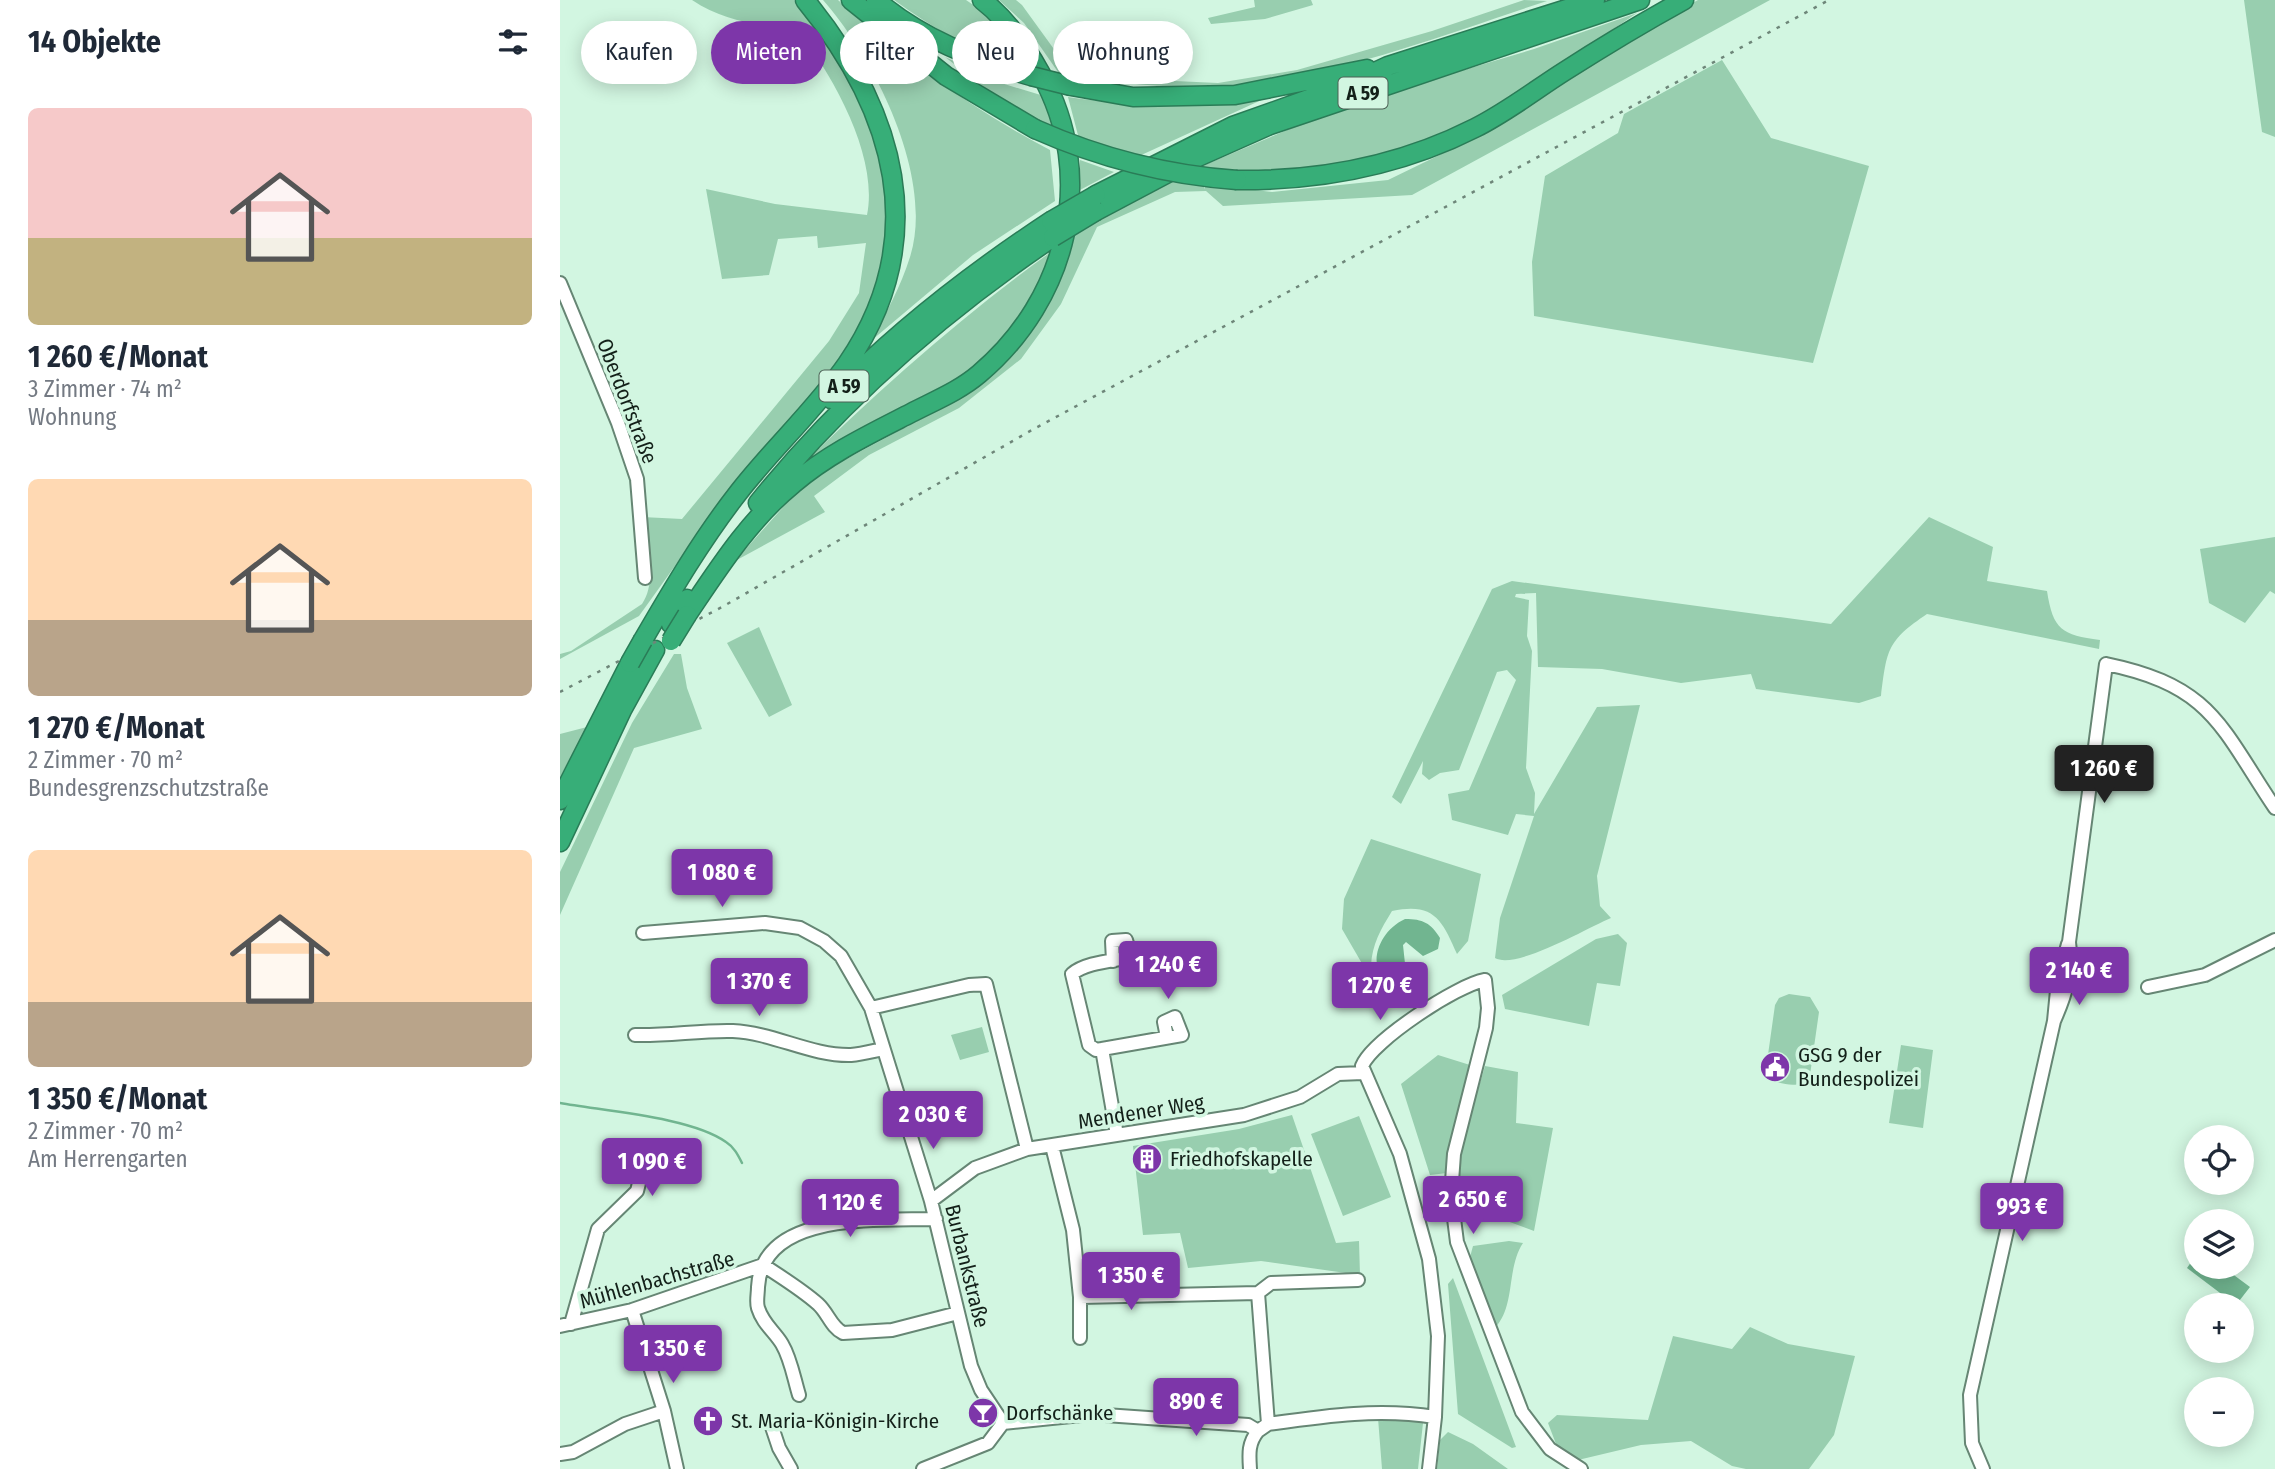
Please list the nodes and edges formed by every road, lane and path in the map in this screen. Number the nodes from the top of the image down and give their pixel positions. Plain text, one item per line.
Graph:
1 (804, 0) edge
2 (851, 0) edge
3 (876, 0) edge
4 (982, 0) edge
5 (1595, 0) edge
6 (1640, 0) edge
7 (1685, 0) edge
8 (1388, 66) junction
9 (1096, 203) junction
10 (560, 284) edge
11 (645, 578) dead end
12 (684, 599) junction
13 (659, 636) junction
14 (560, 800) edge
15 (2275, 808) edge
16 (560, 842) edge
17 (643, 933) dead end
18 (2275, 940) edge
19 (1113, 961) dead end
20 (2148, 987) dead end
21 (871, 1008) junction
22 (635, 1035) dead end
23 (1167, 1037) dead end
24 (884, 1049) junction
25 (1102, 1049) junction
26 (1363, 1073) junction
27 (1116, 1135) junction
28 (1052, 1146) junction
29 (1027, 1149) junction
30 (643, 1168) dead end
31 (931, 1201) junction
32 (936, 1219) junction
33 (763, 1265) junction
34 (1358, 1280) dead end
35 (1258, 1293) junction
36 (1080, 1297) junction
37 (632, 1310) junction
38 (958, 1314) junction
39 (566, 1325) edge
40 (1080, 1338) dead end
41 (799, 1395) dead end
42 (664, 1411) junction
43 (1435, 1417) junction
44 (1003, 1423) junction
45 (771, 1424) dead end
46 (1263, 1427) junction
47 (560, 1454) edge
48 (677, 1469) edge
49 (791, 1469) edge
50 (923, 1469) edge
51 (1250, 1469) edge
52 (1429, 1469) edge
53 (1581, 1469) edge
54 (1983, 1469) edge

1 - 12 highway
2 - 7 highway, bridge
3 - 8 highway, bridge
4 - 12 highway, A 59
5 - 8 highway, A 59
6 - 9 highway, A 59
8 - 9 highway, A 59
9 - 12 highway, A 59, bridge
10 - 11 street, Oberdorfstraße
12 - 13 highway, bridge
12 - 13 highway, A 59
13 - 14 highway, A 59, bridge
13 - 16 highway
15 - 54 street
17 - 21 street, Burbankstraße
18 - 20 street
19 - 25 street
21 - 24 street, Burbankstraße
21 - 29 street
22 - 24 street
23 - 25 street
24 - 31 street, Burbankstraße
25 - 27 street
26 - 27 street, Mendener Weg
26 - 43 street
26 - 53 street
27 - 28 street, Mendener Weg
28 - 29 street, Mendener Weg
28 - 36 street
29 - 31 street, Mendener Weg
30 - 39 street
31 - 32 street, Burbankstraße
32 - 33 street
32 - 38 street, Burbankstraße
33 - 37 street, Mühlenbachstraße
33 - 38 street, Mühlenbachstraße
33 - 41 street, Mühlenbachstraße
34 - 35 street
35 - 36 street
35 - 46 street
36 - 40 street
37 - 39 street, Mühlenbachstraße
37 - 42 street
38 - 44 street, Burbankstraße
42 - 47 street
42 - 48 street
43 - 46 street
43 - 52 street
44 - 46 street
44 - 50 street
45 - 49 street
46 - 51 street

